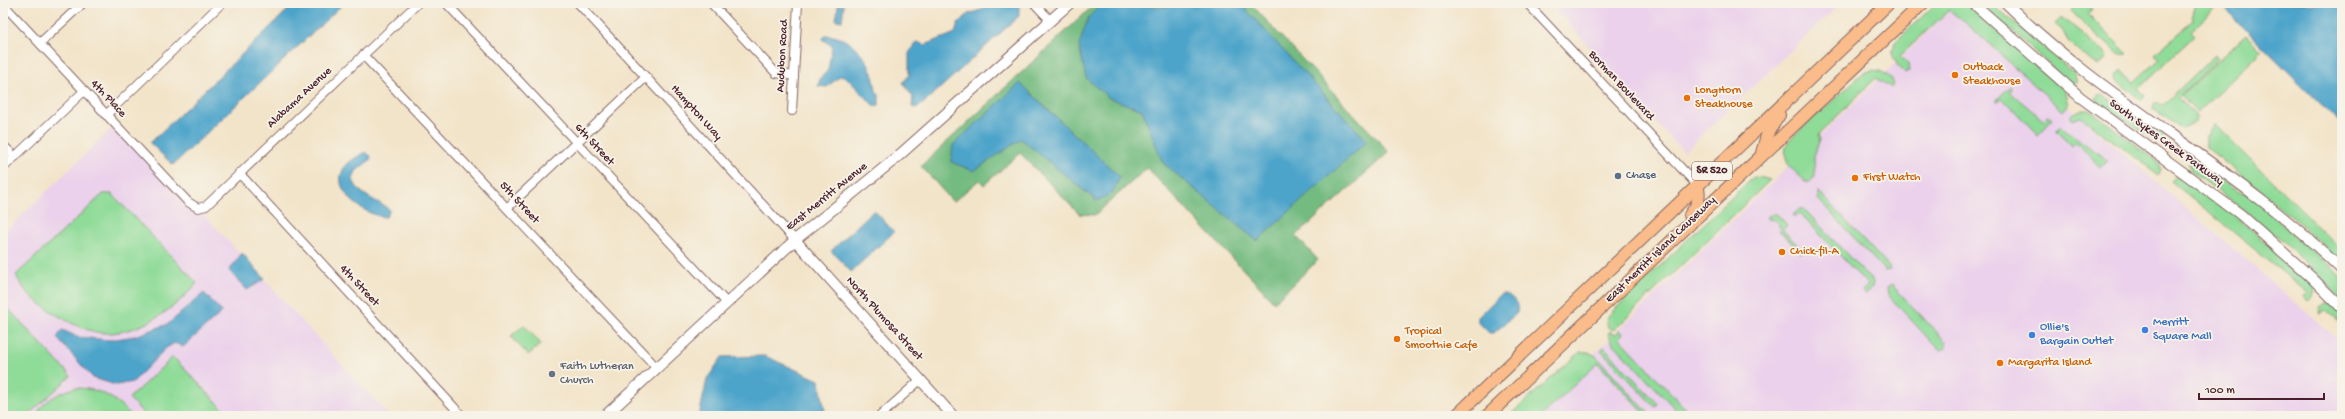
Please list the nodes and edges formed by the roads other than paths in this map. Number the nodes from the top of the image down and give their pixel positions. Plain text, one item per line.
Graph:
1 (83, 3) edge
2 (222, 3) edge
3 (418, 3) edge
4 (446, 3) edge
5 (578, 3) edge
6 (711, 3) edge
7 (798, 3) edge
8 (1034, 3) edge
9 (1070, 3) edge
10 (1527, 3) edge
11 (1889, 3) edge
12 (1923, 3) edge
13 (1973, 3) edge
14 (2006, 3) edge
15 (3, 4) edge
16 (1051, 21) junction
17 (40, 43) junction
18 (363, 55) junction
19 (794, 76) junction
20 (646, 77) junction
21 (1808, 81) junction
22 (84, 91) junction
23 (792, 111) dead end
24 (106, 115) junction
25 (575, 142) junction
26 (3, 145) edge
27 (1762, 154) junction
28 (14, 157) junction
29 (3, 168) edge
30 (239, 173) junction
31 (1697, 185) junction
32 (198, 208) joint
33 (507, 208) junction
34 (1673, 239) junction
35 (795, 240) junction
36 (2342, 270) edge
37 (727, 303) junction
38 (2342, 308) edge
39 (657, 368) junction
40 (920, 380) junction
41 (462, 416) edge
42 (605, 416) edge
43 (880, 416) edge
44 (953, 416) edge
45 (1456, 416) edge
46 (1487, 416) edge

1 - 17 street
2 - 24 street
3 - 18 street, Alabama Avenue
4 - 25 street, 6th Street
5 - 20 street, Hampton Way
6 - 19 street
7 - 19 street, Audubon Road
8 - 16 street
9 - 16 street, East Merritt Avenue
10 - 31 street, Borman Boulevard
11 - 21 main road, East Merritt Island Causeway / SR 520
12 - 27 main road, East Merritt Island Causeway / SR 520
13 - 38 street, South Sykes Creek Parkway
14 - 36 street, South Sykes Creek Parkway
15 - 17 street, 4th Place
16 - 35 street, East Merritt Avenue
17 - 22 street, 4th Place
18 - 30 street, Alabama Avenue
18 - 33 street, 5th Street
19 - 23 street, Audubon Road
20 - 25 street
20 - 35 street, Hampton Way
21 - 27 main road
21 - 31 main road, East Merritt Island Causeway / SR 520
22 - 24 street, 4th Place
22 - 28 street
24 - 32 street, 4th Place
25 - 33 street
25 - 37 street, 6th Street
26 - 28 street
27 - 34 main road, East Merritt Island Causeway / SR 520
28 - 29 street
30 - 32 street, Alabama Avenue
30 - 41 street, 4th Street
31 - 34 main road
31 - 45 main road, East Merritt Island Causeway / SR 520
33 - 39 street, 5th Street
34 - 46 main road, East Merritt Island Causeway / SR 520
35 - 37 street, East Merritt Avenue
35 - 40 street, North Plumosa Street
37 - 39 street, East Merritt Avenue
39 - 42 street, East Merritt Avenue
40 - 43 street
40 - 44 street, North Plumosa Street

